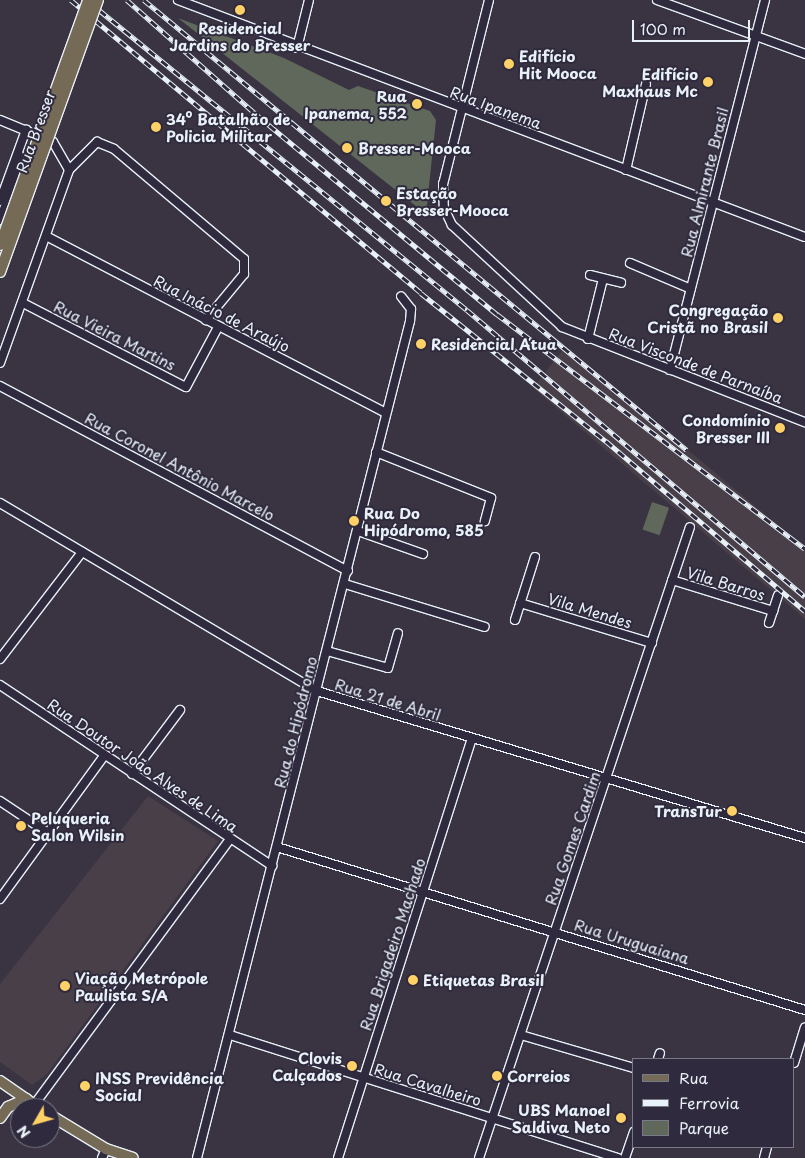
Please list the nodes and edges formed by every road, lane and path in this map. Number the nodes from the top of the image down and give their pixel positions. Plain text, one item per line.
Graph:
1 (88, 0) edge
2 (98, 0) edge
3 (178, 0) edge
4 (309, 0) edge
5 (489, 0) edge
6 (765, 0) edge
7 (663, 1) edge
8 (756, 36) junction
9 (297, 48) junction
10 (805, 54) edge
11 (646, 84) dead end
12 (462, 108) junction
13 (0, 120) edge
14 (26, 130) junction
15 (18, 155) junction
16 (69, 170) junction
17 (626, 170) junction
18 (0, 201) edge
19 (713, 202) junction
20 (0, 220) edge
21 (46, 236) junction
22 (805, 237) edge
23 (0, 245) edge
24 (630, 263) dead end
25 (0, 272) edge
26 (590, 276) dead end
27 (603, 279) junction
28 (621, 284) dead end
29 (691, 289) junction
30 (401, 296) dead end
31 (23, 303) junction
32 (206, 320) junction
33 (218, 327) junction
34 (588, 339) junction
35 (0, 363) edge
36 (670, 370) junction
37 (0, 386) edge
38 (386, 413) junction
39 (805, 422) edge
40 (376, 452) junction
41 (0, 503) edge
42 (485, 520) dead end
43 (690, 527) dead end
44 (358, 531) junction
45 (82, 552) junction
46 (423, 554) dead end
47 (536, 557) dead end
48 (348, 571) junction
49 (672, 580) junction
50 (345, 584) junction
51 (778, 595) dead end
52 (520, 603) junction
53 (773, 611) junction
54 (515, 620) dead end
55 (769, 623) dead end
56 (485, 627) dead end
57 (398, 633) dead end
58 (652, 644) junction
59 (328, 651) junction
60 (0, 659) edge
61 (0, 685) edge
62 (317, 691) junction
63 (180, 710) dead end
64 (472, 739) junction
65 (104, 756) junction
66 (132, 774) junction
67 (607, 781) junction
68 (0, 801) edge
69 (48, 833) junction
70 (805, 838) edge
71 (230, 839) junction
72 (277, 847) junction
73 (272, 866) junction
74 (423, 892) junction
75 (0, 900) edge
76 (554, 931) junction
77 (805, 1010) edge
78 (805, 1028) edge
79 (520, 1035) junction
80 (230, 1036) junction
81 (795, 1060) edge
82 (632, 1067) edge
83 (364, 1078) junction
84 (0, 1081) edge
85 (10, 1088) junction
86 (24, 1098) edge
87 (37, 1098) edge
88 (8, 1107) joint
89 (0, 1118) edge
90 (492, 1119) junction
91 (60, 1122) edge
92 (632, 1138) edge
93 (104, 1153) edge
94 (133, 1158) edge
95 (197, 1158) edge
96 (338, 1158) edge
97 (479, 1158) edge
98 (618, 1158) edge
99 (625, 1158) edge

1 - 23 main road, Rua Bresser, bridge
2 - 25 main road, Rua Bresser, bridge
3 - 9 street, Rua Ipanema
4 - 9 street
5 - 12 street
6 - 8 street, Rua Almirante Brasil
7 - 8 street
8 - 10 street
8 - 19 street, Rua Almirante Brasil
9 - 12 street, Rua Ipanema
11 - 17 street
12 - 17 street, Rua Ipanema
12 - 34 street, Rua Visconde de Parnaíba
13 - 14 street
14 - 15 street
14 - 16 street
15 - 18 street
15 - 20 street
16 - 21 street
16 - 32 street
17 - 19 street, Rua Ipanema
19 - 22 street, Rua Ipanema
19 - 29 street, Rua Almirante Brasil
21 - 31 street
21 - 32 street, Rua Inácio de Araújo
24 - 29 street
26 - 27 street
27 - 28 street
27 - 34 street
29 - 36 street, Rua Almirante Brasil
30 - 38 street, Rua do Hipódromo
31 - 33 street, Rua Vieira Martins
31 - 35 street
32 - 33 street, Rua Inácio de Araújo
33 - 38 street, Rua Inácio de Araújo
34 - 36 street, Rua Visconde de Parnaíba
36 - 39 street, Rua Visconde de Parnaíba
37 - 48 street, Rua Coronel Antônio Marcelo
38 - 40 street, Rua do Hipódromo
40 - 42 street
40 - 44 street, Rua do Hipódromo
41 - 45 street, Rua 21 de Abril
43 - 49 street, Rua Gomes Cardim
44 - 46 street
44 - 48 street, Rua do Hipódromo
45 - 60 street
45 - 62 street, Rua 21 de Abril
47 - 52 street
48 - 50 street, Rua do Hipódromo
49 - 53 street, Vila Barros
49 - 58 street, Rua Gomes Cardim
50 - 56 street
50 - 59 street, Rua do Hipódromo
51 - 53 street
52 - 54 street
52 - 58 street, Vila Mendes
53 - 55 street
57 - 59 street
58 - 67 street, Rua Gomes Cardim
59 - 62 street, Rua do Hipódromo
61 - 65 street, Rua Doutor João Alves de Lima
62 - 64 street, Rua 21 de Abril
62 - 72 street, Rua do Hipódromo
63 - 66 street
64 - 67 street, Rua 21 de Abril
64 - 74 street, Rua Brigadeiro Machado
65 - 66 street, Rua Doutor João Alves de Lima
65 - 69 street
66 - 71 street, Rua Doutor João Alves de Lima
67 - 70 street, Rua 21 de Abril
67 - 76 street, Rua Gomes Cardim
68 - 69 street
69 - 75 street
71 - 73 street, Rua Doutor João Alves de Lima
71 - 87 street
72 - 73 street, Rua do Hipódromo
72 - 74 street, Rua Uruguaiana
73 - 80 street, Rua do Hipódromo
74 - 76 street, Rua Uruguaiana
74 - 83 street, Rua Brigadeiro Machado
76 - 77 street, Rua Uruguaiana
76 - 79 street, Rua Gomes Cardim
78 - 81 street
79 - 82 street
79 - 90 street, Rua Gomes Cardim
80 - 83 street, Rua Cavalheiro
80 - 95 street, Rua do Hipódromo
83 - 90 street, Rua Cavalheiro
83 - 96 street, Rua Brigadeiro Machado
84 - 85 main road
85 - 86 main road
85 - 88 main road
88 - 89 main road
90 - 97 street, Rua Gomes Cardim
90 - 98 street, Rua Cavalheiro
91 - 93 main road
92 - 99 street
93 - 94 main road

